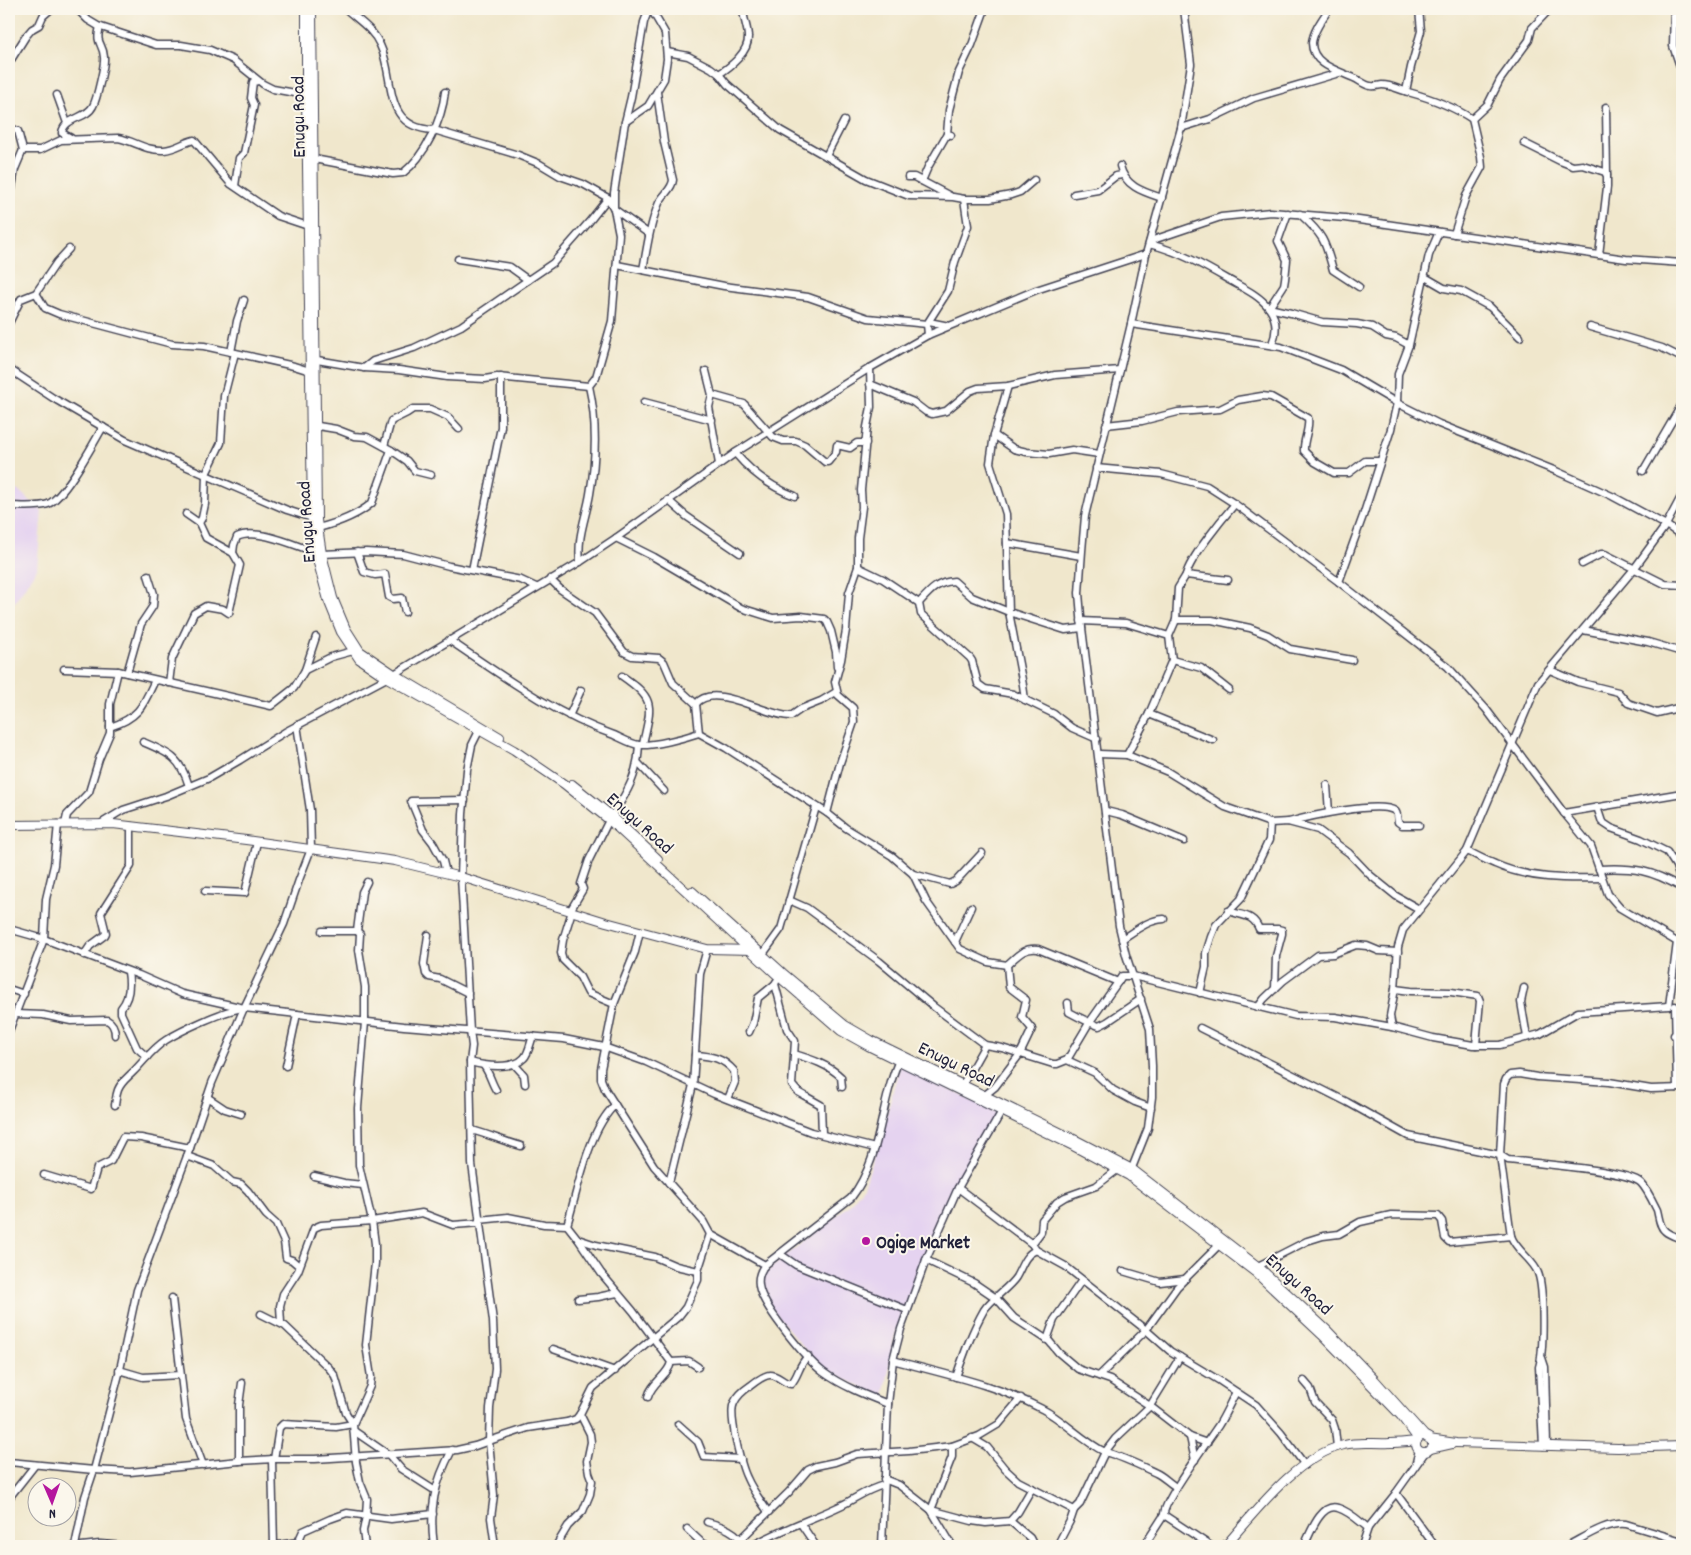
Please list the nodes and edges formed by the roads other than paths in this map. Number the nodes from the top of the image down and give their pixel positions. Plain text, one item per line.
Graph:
1 (51, 9) edge
2 (78, 9) edge
3 (306, 9) edge
4 (312, 9) edge
5 (346, 9) edge
6 (650, 9) edge
7 (743, 9) edge
8 (985, 9) edge
9 (1184, 9) edge
10 (1329, 9) edge
11 (1419, 9) edge
12 (1557, 9) edge
13 (1674, 9) edge
14 (1548, 10) edge
15 (100, 27) junction
16 (667, 52) junction
17 (9, 63) edge
18 (1682, 70) edge
19 (1339, 73) junction
20 (719, 74) junction
21 (258, 81) junction
22 (445, 92) dead end
23 (657, 92) junction
24 (1406, 92) junction
25 (57, 95) dead end
26 (306, 95) junction
27 (1606, 107) dead end
28 (1472, 119) junction
29 (844, 121) dead end
30 (625, 122) junction
31 (68, 123) junction
32 (9, 127) edge
33 (1181, 128) junction
34 (434, 130) junction
35 (74, 140) junction
36 (1524, 143) dead end
37 (23, 150) junction
38 (826, 156) junction
39 (314, 159) junction
40 (1120, 166) dead end
41 (1122, 174) junction
42 (1607, 176) junction
43 (908, 177) dead end
44 (1034, 180) dead end
45 (922, 181) junction
46 (234, 186) junction
47 (1074, 194) dead end
48 (953, 197) junction
49 (608, 198) junction
50 (1162, 198) junction
51 (964, 199) junction
52 (9, 206) edge
53 (614, 209) junction
54 (1288, 213) junction
55 (1300, 214) junction
56 (308, 226) junction
57 (1439, 232) junction
58 (650, 234) junction
59 (1454, 234) junction
60 (1149, 242) junction
61 (69, 249) dead end
62 (1146, 254) junction
63 (1598, 255) junction
64 (458, 260) dead end
65 (1682, 263) edge
66 (617, 265) junction
67 (643, 270) junction
68 (1424, 277) junction
69 (528, 280) junction
70 (1359, 287) dead end
71 (36, 293) junction
72 (244, 300) dead end
73 (1269, 308) junction
74 (9, 323) edge
75 (928, 323) junction
76 (1131, 324) junction
77 (948, 326) junction
78 (1590, 326) dead end
79 (928, 335) junction
80 (1520, 337) dead end
81 (1272, 344) junction
82 (1409, 346) junction
83 (233, 353) junction
84 (1682, 358) edge
85 (316, 360) junction
86 (9, 368) edge
87 (364, 368) junction
88 (870, 368) junction
89 (1120, 370) junction
90 (310, 371) junction
91 (706, 371) dead end
92 (501, 377) junction
93 (870, 384) junction
94 (589, 386) junction
95 (1008, 386) junction
96 (712, 395) junction
97 (644, 402) dead end
98 (1397, 403) junction
99 (1682, 404) edge
100 (712, 420) junction
101 (1106, 425) junction
102 (318, 426) junction
103 (104, 427) junction
104 (459, 429) dead end
105 (768, 432) junction
106 (994, 435) junction
107 (866, 443) junction
108 (384, 446) junction
109 (391, 450) junction
110 (735, 453) junction
111 (1099, 454) junction
112 (1381, 461) junction
113 (719, 464) junction
114 (1096, 468) junction
115 (1643, 471) dead end
116 (206, 474) junction
117 (431, 475) dead end
118 (1682, 494) edge
119 (795, 496) dead end
120 (668, 500) junction
121 (1235, 504) junction
122 (9, 506) edge
123 (186, 514) dead end
124 (312, 518) junction
125 (199, 523) junction
126 (1666, 525) junction
127 (318, 528) junction
128 (1682, 536) edge
129 (616, 538) junction
130 (1007, 543) junction
131 (357, 552) junction
132 (233, 553) junction
133 (318, 553) junction
134 (740, 553) dead end
135 (1081, 556) junction
136 (580, 562) junction
137 (1582, 564) dead end
138 (858, 567) junction
139 (1634, 569) junction
140 (472, 570) junction
141 (148, 575) dead end
142 (1186, 575) junction
143 (550, 579) junction
144 (1228, 580) dead end
145 (1339, 582) junction
146 (1682, 585) edge
147 (536, 587) junction
148 (919, 603) junction
149 (405, 612) dead end
150 (1009, 612) junction
151 (1176, 620) junction
152 (1082, 624) junction
153 (1583, 630) junction
154 (1168, 636) junction
155 (316, 637) dead end
156 (450, 640) junction
157 (835, 642) junction
158 (844, 642) junction
159 (353, 651) junction
160 (1682, 652) edge
161 (839, 654) junction
162 (1172, 660) junction
163 (1352, 660) dead end
164 (64, 669) dead end
165 (305, 670) junction
166 (1550, 670) junction
167 (118, 671) junction
168 (126, 673) junction
169 (390, 676) junction
170 (622, 676) dead end
171 (154, 680) junction
172 (169, 683) junction
173 (581, 690) dead end
174 (1229, 690) dead end
175 (836, 692) junction
176 (1025, 700) junction
177 (696, 704) junction
178 (1682, 707) edge
179 (1149, 714) junction
180 (568, 716) junction
181 (297, 725) junction
182 (110, 727) junction
183 (479, 731) junction
184 (699, 733) junction
185 (1097, 739) junction
186 (1213, 740) dead end
187 (143, 742) dead end
188 (641, 744) junction
189 (1513, 744) junction
190 (1099, 754) junction
191 (1127, 755) junction
192 (638, 763) junction
193 (1327, 785) dead end
194 (189, 786) junction
195 (664, 791) dead end
196 (1682, 793) edge
197 (465, 800) junction
198 (816, 807) junction
199 (1597, 808) junction
200 (1106, 811) junction
201 (1329, 812) junction
202 (827, 813) junction
203 (1564, 813) junction
204 (611, 818) junction
205 (1288, 822) junction
206 (1270, 823) junction
207 (62, 824) junction
208 (100, 824) junction
209 (9, 825) edge
210 (1419, 825) dead end
211 (130, 826) junction
212 (1184, 841) dead end
213 (257, 842) junction
214 (311, 849) junction
215 (1467, 851) junction
216 (982, 853) dead end
217 (1599, 870) junction
218 (446, 873) junction
219 (913, 874) junction
220 (461, 877) junction
221 (1601, 878) junction
222 (367, 882) dead end
223 (1682, 887) edge
224 (204, 891) dead end
225 (789, 900) junction
226 (971, 907) dead end
227 (1419, 909) junction
228 (571, 911) junction
229 (1228, 911) junction
230 (1164, 919) dead end
231 (9, 929) edge
232 (322, 931) dead end
233 (357, 931) junction
234 (640, 931) junction
235 (428, 935) dead end
236 (44, 939) junction
237 (1122, 939) junction
238 (955, 942) junction
239 (1680, 944) edge
240 (708, 949) junction
241 (754, 950) junction
242 (1398, 952) junction
243 (763, 954) junction
244 (84, 955) junction
245 (1007, 965) junction
246 (128, 972) junction
247 (1133, 976) junction
248 (777, 981) junction
249 (1118, 982) junction
250 (1275, 988) junction
251 (1524, 988) dead end
252 (9, 989) edge
253 (1395, 989) junction
254 (468, 993) junction
255 (1200, 993) junction
256 (24, 994) junction
257 (1141, 998) junction
258 (1068, 1003) dead end
259 (614, 1004) junction
260 (1672, 1006) junction
261 (1682, 1006) edge
262 (1258, 1007) junction
263 (244, 1008) junction
264 (16, 1014) junction
265 (296, 1014) junction
266 (1390, 1016) junction
267 (364, 1022) junction
268 (1089, 1023) junction
269 (1380, 1026) junction
270 (1392, 1027) junction
271 (9, 1028) edge
272 (1200, 1028) dead end
273 (470, 1031) junction
274 (749, 1032) dead end
275 (115, 1035) dead end
276 (1674, 1035) junction
277 (533, 1036) junction
278 (1527, 1037) junction
279 (1682, 1038) edge
280 (985, 1045) junction
281 (1476, 1045) junction
282 (604, 1047) junction
283 (794, 1054) junction
284 (1020, 1054) junction
285 (695, 1055) junction
286 (146, 1057) junction
287 (900, 1058) junction
288 (1067, 1060) junction
289 (470, 1062) junction
290 (514, 1064) junction
291 (286, 1066) dead end
292 (484, 1066) junction
293 (493, 1067) junction
294 (489, 1074) junction
295 (525, 1084) dead end
296 (963, 1084) junction
297 (693, 1085) junction
298 (842, 1086) dead end
299 (1679, 1088) edge
300 (496, 1090) dead end
301 (985, 1095) junction
302 (207, 1097) junction
303 (728, 1100) junction
304 (115, 1105) dead end
305 (615, 1106) junction
306 (1151, 1108) junction
307 (1002, 1111) junction
308 (241, 1114) dead end
309 (472, 1130) junction
310 (822, 1134) junction
311 (521, 1146) dead end
312 (190, 1148) junction
313 (875, 1148) junction
314 (1500, 1155) junction
315 (187, 1156) junction
316 (1508, 1160) junction
317 (1501, 1164) junction
318 (1117, 1170) junction
319 (1130, 1173) junction
320 (44, 1176) dead end
321 (314, 1176) dead end
322 (669, 1183) junction
323 (363, 1185) junction
324 (958, 1188) junction
325 (372, 1221) junction
326 (480, 1222) junction
327 (567, 1225) junction
328 (710, 1234) junction
329 (1510, 1236) junction
330 (578, 1238) junction
331 (1682, 1239) edge
332 (1219, 1245) junction
333 (1034, 1247) junction
334 (780, 1254) junction
335 (926, 1260) junction
336 (765, 1265) junction
337 (299, 1266) junction
338 (1258, 1266) junction
339 (698, 1271) junction
340 (1123, 1271) dead end
341 (1185, 1279) junction
342 (1082, 1280) junction
343 (617, 1293) junction
344 (172, 1298) dead end
345 (996, 1298) junction
346 (578, 1299) dead end
347 (907, 1310) junction
348 (261, 1314) dead end
349 (281, 1323) junction
350 (1146, 1330) junction
351 (653, 1337) junction
352 (1048, 1340) junction
353 (553, 1349) dead end
354 (808, 1356) junction
355 (1180, 1357) junction
356 (893, 1360) junction
357 (671, 1362) junction
358 (698, 1367) dead end
359 (119, 1370) junction
360 (615, 1371) junction
361 (180, 1375) junction
362 (1099, 1376) junction
363 (956, 1377) junction
364 (1304, 1381) dead end
365 (242, 1383) dead end
366 (1236, 1392) junction
367 (648, 1397) dead end
368 (1021, 1398) junction
369 (888, 1404) junction
370 (1150, 1406) junction
371 (580, 1414) junction
372 (678, 1424) dead end
373 (354, 1427) junction
374 (1409, 1427) junction
375 (1190, 1437) junction
376 (972, 1438) junction
377 (1428, 1438) junction
378 (488, 1440) junction
379 (1206, 1443) junction
380 (1394, 1443) junction
381 (1456, 1443) junction
382 (952, 1446) junction
383 (1421, 1446) junction
384 (1545, 1446) junction
385 (1682, 1446) edge
386 (1336, 1447) junction
387 (452, 1450) junction
388 (885, 1451) junction
389 (1105, 1452) junction
390 (388, 1455) junction
391 (356, 1456) junction
392 (273, 1459) junction
393 (741, 1459) junction
394 (1195, 1460) junction
395 (239, 1461) junction
396 (9, 1462) edge
397 (1305, 1464) junction
398 (35, 1465) junction
399 (203, 1465) junction
400 (94, 1470) junction
401 (884, 1482) junction
402 (1176, 1487) junction
403 (1032, 1488) junction
404 (434, 1490) junction
405 (1396, 1493) junction
406 (9, 1498) edge
407 (931, 1510) junction
408 (1074, 1510) junction
409 (768, 1512) junction
410 (433, 1514) junction
411 (1164, 1515) junction
412 (366, 1516) junction
413 (1010, 1521) junction
414 (707, 1522) dead end
415 (801, 1524) junction
416 (1368, 1528) junction
417 (687, 1529) dead end
418 (1682, 1541) edge
419 (742, 1543) edge
420 (112, 1545) edge
421 (952, 1545) dead end
422 (75, 1546) edge
423 (82, 1546) edge
424 (127, 1546) edge
425 (274, 1546) edge
426 (365, 1546) edge
427 (434, 1546) edge
428 (495, 1546) edge
429 (556, 1546) edge
430 (709, 1546) edge
431 (734, 1546) edge
432 (752, 1546) edge
433 (816, 1546) edge
434 (882, 1546) edge
435 (1034, 1546) edge
436 (1057, 1546) edge
437 (1144, 1546) edge
438 (1211, 1546) edge
439 (1225, 1546) edge
440 (1304, 1546) edge
441 (1362, 1546) edge
442 (1435, 1546) edge
443 (1567, 1546) edge

1 - 17 street
2 - 15 street
3 - 26 main road
4 - 39 main road, Enugu Road
5 - 34 street
6 - 16 street
6 - 30 street
7 - 20 street
8 - 45 street
9 - 33 street
10 - 19 street
11 - 24 street
12 - 14 street
13 - 18 street
14 - 28 street
15 - 21 street
15 - 31 street
16 - 20 street
16 - 23 street
19 - 24 street
19 - 33 street
20 - 38 street
21 - 26 street
21 - 46 street
22 - 34 street
23 - 30 street
23 - 58 street
24 - 28 street
25 - 31 street
26 - 56 main road
27 - 42 street
28 - 59 street
29 - 38 street
30 - 53 street
31 - 35 street
32 - 37 street
33 - 50 street
34 - 39 street
34 - 49 street
35 - 37 street
35 - 46 street
36 - 42 street
37 - 52 street
38 - 48 street
39 - 85 main road, Enugu Road
40 - 41 street
41 - 47 street
41 - 50 street
42 - 63 street
43 - 45 street
44 - 51 street
45 - 48 street
46 - 56 street
48 - 51 street
49 - 53 street
49 - 69 street
50 - 60 street
51 - 75 street
53 - 58 street
53 - 66 street
54 - 55 street
54 - 60 street
54 - 73 street
55 - 57 street
55 - 70 street
56 - 90 main road
57 - 59 street
57 - 68 street
58 - 67 street
59 - 63 street
60 - 62 street
60 - 73 street
61 - 71 street
62 - 76 street
62 - 77 street
63 - 65 street
64 - 69 street
66 - 67 street
66 - 94 street
67 - 75 street
68 - 80 street
68 - 82 street
69 - 87 street
71 - 74 street
71 - 83 street
72 - 83 street
73 - 81 street
73 - 82 street
75 - 77 street
75 - 79 street
76 - 81 street
76 - 89 street
77 - 79 street
78 - 84 street
79 - 88 street
81 - 98 street
82 - 98 street
83 - 90 street
83 - 116 street
85 - 87 street
85 - 102 main road, Enugu Road
86 - 103 street
87 - 92 street
88 - 93 street
88 - 105 street
89 - 95 street
89 - 101 street
90 - 124 main road
91 - 96 street
92 - 94 street
92 - 140 street
93 - 95 street
93 - 107 street
94 - 136 street
95 - 106 street
96 - 100 street
96 - 105 street
97 - 100 street
98 - 112 street
98 - 126 street
99 - 115 street
100 - 113 street
101 - 111 street
101 - 112 street
102 - 108 street
102 - 127 main road, Enugu Road
103 - 116 street
103 - 122 street
104 - 108 street
105 - 107 street
105 - 110 street
106 - 111 street
106 - 130 street
107 - 138 street
108 - 109 street
109 - 117 street
109 - 127 street
110 - 113 street
110 - 119 street
111 - 114 street
112 - 145 street
113 - 120 street
114 - 121 street
114 - 135 street
116 - 124 street
116 - 125 street
118 - 126 street
120 - 129 street
120 - 134 street
121 - 142 street
121 - 145 street
123 - 125 street
124 - 133 main road
125 - 132 street
126 - 128 street
126 - 139 street
127 - 133 main road, Enugu Road
129 - 136 street
129 - 157 street
130 - 135 street
130 - 150 street
131 - 133 street
131 - 140 street
131 - 149 street
132 - 133 street
132 - 172 street
133 - 159 main road
133 - 169 main road, Enugu Road
135 - 152 street
136 - 143 street
137 - 139 street
138 - 148 street
138 - 158 street
139 - 146 street
139 - 153 street
140 - 147 street
141 - 168 street
142 - 144 street
142 - 151 street
143 - 147 street
143 - 177 street
145 - 189 street
147 - 156 street
148 - 150 street
148 - 176 street
150 - 152 street
150 - 176 street
151 - 154 street
151 - 163 street
152 - 154 street
152 - 185 street
153 - 160 street
153 - 166 street
154 - 162 street
155 - 165 street
156 - 169 street
156 - 180 street
157 - 158 street
157 - 161 street
158 - 161 street
159 - 165 street
159 - 169 main road
161 - 175 street
162 - 174 street
162 - 179 street
164 - 167 street
165 - 172 street
166 - 178 street
166 - 189 street
167 - 168 street
167 - 182 street
168 - 171 street
169 - 181 street
169 - 183 main road
169 - 204 main road, Enugu Road
170 - 188 street
171 - 172 street
171 - 182 street
173 - 180 street
175 - 177 street
175 - 202 street
176 - 185 street
177 - 184 street
179 - 186 street
179 - 191 street
180 - 188 street
181 - 194 street
181 - 214 street
182 - 207 street
183 - 197 street
183 - 204 main road
184 - 188 street
184 - 198 street
185 - 190 street
187 - 194 street
188 - 192 street
189 - 203 street
189 - 215 street
190 - 191 street
190 - 200 street
191 - 206 street
192 - 195 street
192 - 204 street
193 - 201 street
194 - 208 street
196 - 199 street
197 - 218 street
197 - 220 street
198 - 202 street
198 - 225 street
199 - 203 street
199 - 223 street
200 - 212 street
200 - 237 street
201 - 205 street
201 - 210 street
202 - 219 street
203 - 217 street
204 - 228 street
204 - 241 main road, Enugu Road
205 - 206 street
205 - 227 street
206 - 229 street
207 - 208 main road
207 - 209 main road
207 - 236 street
208 - 211 main road
211 - 213 main road
211 - 244 street
213 - 214 main road
213 - 224 street
214 - 218 main road
214 - 263 street
215 - 221 street
215 - 227 street
216 - 219 street
217 - 221 street
217 - 223 street
218 - 220 main road
219 - 238 street
220 - 228 main road
220 - 254 street
221 - 239 street
222 - 233 street
225 - 243 street
225 - 280 street
226 - 238 street
227 - 242 street
228 - 234 main road
228 - 259 street
229 - 250 street
229 - 255 street
230 - 237 street
231 - 236 street
232 - 233 street
233 - 267 street
234 - 240 main road
234 - 259 street
235 - 254 street
236 - 244 street
236 - 256 street
237 - 247 street
238 - 245 street
239 - 260 street
240 - 241 main road
240 - 285 street
241 - 243 main road, Enugu Road
241 - 248 main road
242 - 250 street
242 - 253 street
243 - 287 main road, Enugu Road
244 - 246 street
245 - 249 street
245 - 284 street
246 - 263 street
246 - 286 street
247 - 249 street
247 - 255 street
247 - 257 street
248 - 274 street
248 - 283 street
248 - 287 main road
249 - 268 street
250 - 262 street
251 - 278 street
252 - 256 street
253 - 266 street
253 - 281 street
254 - 273 street
255 - 262 street
256 - 264 street
257 - 268 street
257 - 306 street
258 - 268 street
259 - 282 street
260 - 261 street
260 - 276 street
260 - 278 street
262 - 269 street
263 - 265 street
263 - 286 street
263 - 302 street
264 - 271 street
264 - 275 street
265 - 267 street
265 - 291 street
266 - 269 street
266 - 270 street
267 - 273 street
267 - 323 street
268 - 288 street
269 - 270 street
270 - 281 street
272 - 314 street
273 - 277 street
273 - 289 street
276 - 279 street
276 - 299 street
277 - 282 street
277 - 290 street
278 - 281 street
280 - 284 street
280 - 296 street
282 - 297 street
282 - 305 street
283 - 298 street
283 - 310 street
284 - 288 street
284 - 301 street
285 - 297 street
285 - 303 street
286 - 304 street
287 - 296 main road, Enugu Road
287 - 307 main road
287 - 313 street
288 - 306 street
289 - 292 street
289 - 309 street
290 - 293 street
290 - 295 street
292 - 293 street
292 - 294 street
293 - 294 street
294 - 300 street
296 - 301 main road, Enugu Road
297 - 303 street
297 - 322 street
299 - 314 street
301 - 319 main road, Enugu Road
302 - 308 street
302 - 312 street
303 - 310 street
305 - 322 street
305 - 327 street
306 - 319 street
307 - 318 main road
307 - 324 street
309 - 311 street
309 - 326 street
310 - 313 street
312 - 315 street
312 - 320 street
313 - 334 street
314 - 316 street
314 - 317 street
315 - 337 street
315 - 359 street
316 - 317 street
316 - 331 street
317 - 329 street
318 - 319 main road
318 - 333 street
319 - 332 main road
319 - 338 main road, Enugu Road
321 - 323 street
322 - 328 street
323 - 325 street
324 - 333 street
324 - 335 street
325 - 326 street
325 - 337 street
325 - 373 street
326 - 327 street
326 - 378 street
327 - 330 street
328 - 336 street
328 - 339 street
329 - 338 street
329 - 384 street
330 - 339 street
330 - 343 street
332 - 341 street
332 - 374 main road
333 - 342 street
333 - 345 street
334 - 336 street
334 - 347 street
335 - 345 street
335 - 347 street
336 - 354 street
337 - 349 street
338 - 377 main road, Enugu Road
339 - 351 street
340 - 341 street
341 - 350 street
342 - 350 street
342 - 352 street
343 - 346 street
343 - 351 street
344 - 361 street
345 - 352 street
345 - 363 street
347 - 356 street
348 - 349 street
349 - 373 street
350 - 355 street
350 - 362 street
351 - 357 street
351 - 360 street
352 - 362 street
353 - 360 street
354 - 369 street
354 - 393 street
355 - 366 street
355 - 370 street
356 - 363 street
356 - 369 street
357 - 358 street
357 - 367 street
359 - 361 street
359 - 400 street
360 - 371 street
361 - 399 street
362 - 370 street
363 - 368 street
364 - 386 street
365 - 395 street
366 - 379 street
366 - 397 street
368 - 376 street
368 - 389 street
369 - 388 street
370 - 375 street
370 - 389 street
371 - 378 street
371 - 429 street
372 - 393 street
373 - 390 street
373 - 391 street
373 - 392 street
374 - 380 main road
374 - 383 main road
375 - 379 street
375 - 394 street
376 - 382 street
376 - 403 street
377 - 381 main road
377 - 383 main road
377 - 383 main road
378 - 387 street
378 - 428 street
379 - 394 street
380 - 383 main road
380 - 386 main road
381 - 383 main road
381 - 384 main road
382 - 388 street
382 - 407 street
383 - 405 street
384 - 385 main road
386 - 397 main road
387 - 390 street
387 - 404 street
388 - 401 street
388 - 409 street
389 - 402 street
389 - 408 street
390 - 391 street
390 - 404 street
391 - 392 street
391 - 412 street
392 - 395 street
392 - 425 street
393 - 409 street
394 - 402 street
395 - 399 street
396 - 398 street
397 - 439 main road
398 - 400 street
398 - 406 street
399 - 400 street
400 - 422 street
401 - 407 street
401 - 415 street
401 - 434 street
402 - 411 street
403 - 408 street
403 - 413 street
404 - 410 street
405 - 416 street
405 - 442 street
407 - 413 street
407 - 421 street
408 - 436 street
409 - 419 street
410 - 412 street
410 - 427 street
411 - 437 street
411 - 438 street
412 - 425 street
412 - 426 street
413 - 435 street
414 - 419 street
415 - 432 street
415 - 433 street
416 - 440 street
416 - 441 street
417 - 430 street
418 - 443 street
419 - 431 street
420 - 423 street
420 - 424 street

